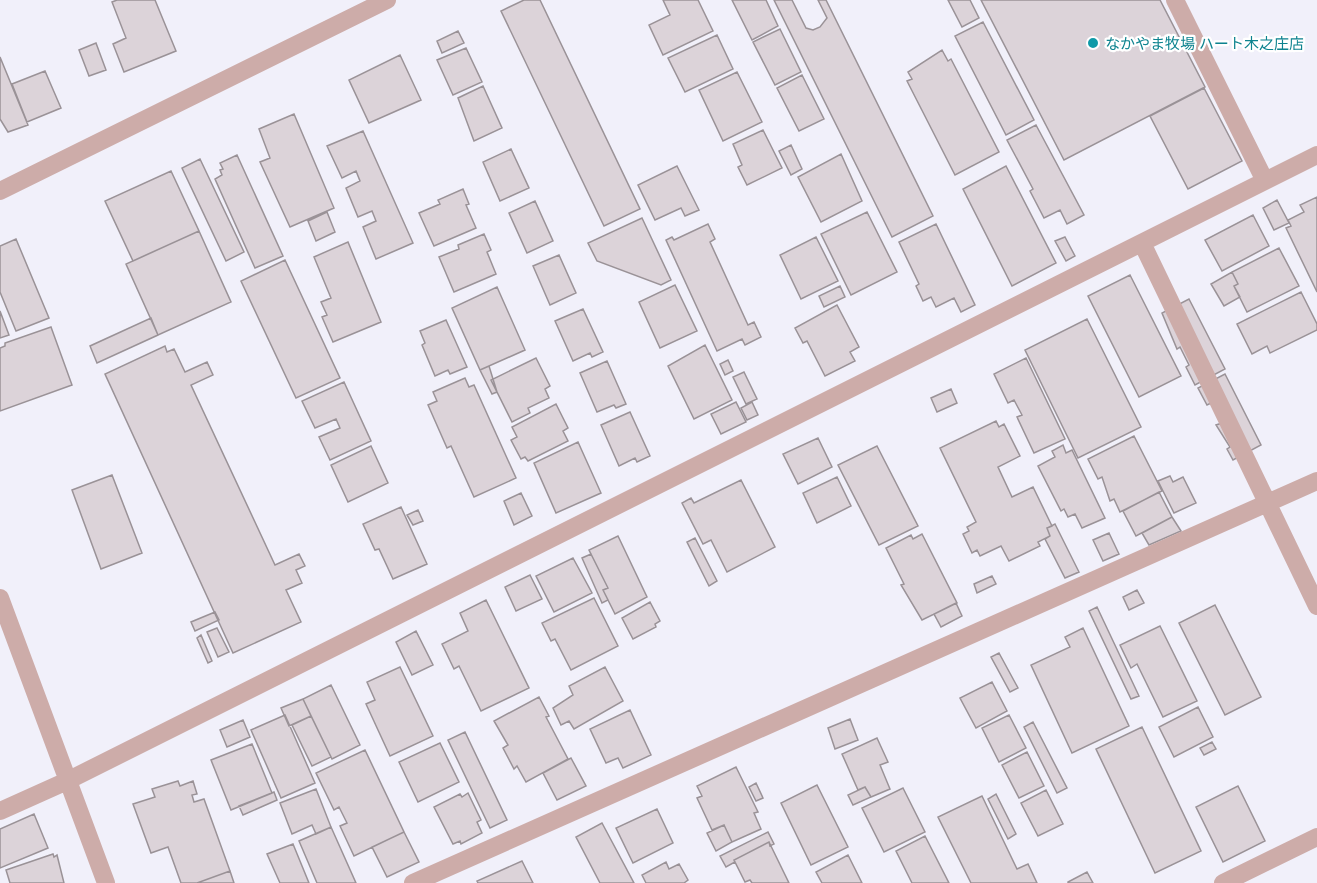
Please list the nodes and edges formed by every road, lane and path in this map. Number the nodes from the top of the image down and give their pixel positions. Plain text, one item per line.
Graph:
1 (387, 0) edge
2 (1175, 0) edge
3 (1317, 155) edge
4 (1265, 181) junction
5 (0, 191) edge
6 (1142, 243) junction
7 (1317, 481) edge
8 (1268, 503) junction
9 (0, 598) edge
10 (1317, 606) edge
11 (67, 781) junction
12 (0, 811) edge
13 (1317, 837) edge
14 (106, 883) edge
15 (413, 883) edge
16 (1223, 883) edge

1 - 5 street
2 - 4 street
3 - 4 street
4 - 6 street
6 - 8 street
6 - 11 street
7 - 8 street
8 - 10 street
8 - 15 street
9 - 11 street
11 - 12 street
11 - 14 street
13 - 16 street

